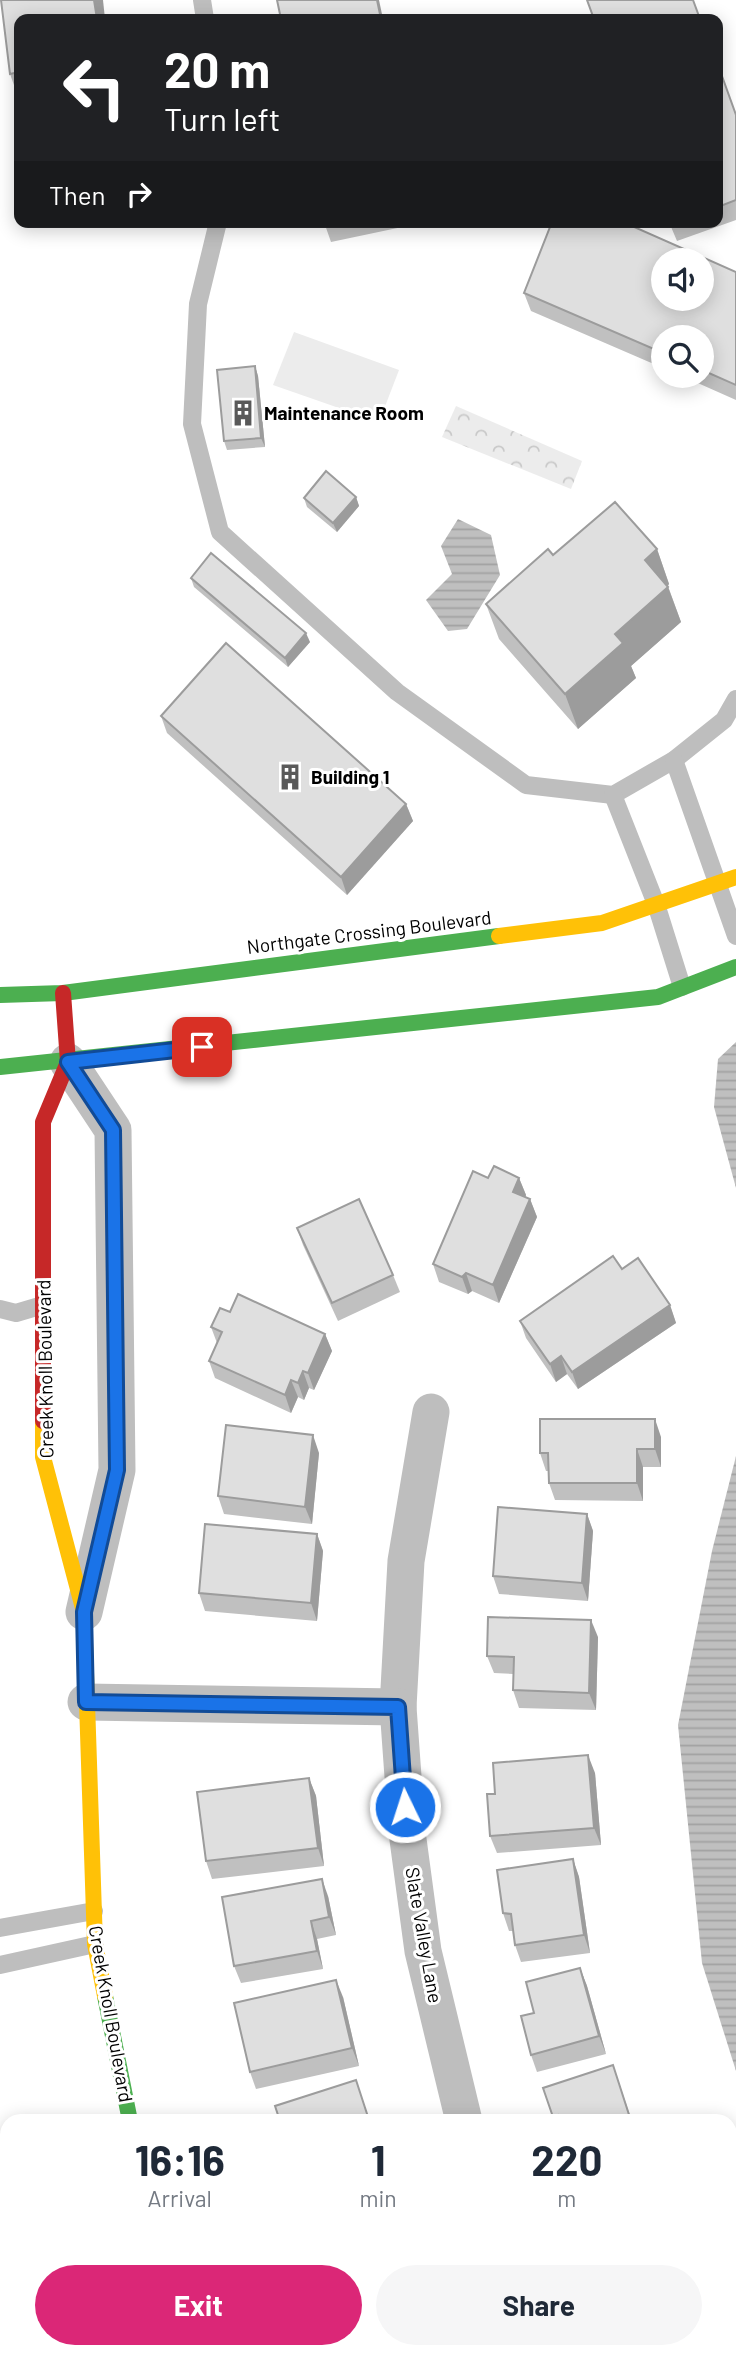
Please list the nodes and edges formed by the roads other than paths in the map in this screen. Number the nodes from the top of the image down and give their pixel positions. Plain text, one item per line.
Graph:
1 (217, 228) edge
2 (736, 699) edge
3 (674, 760) junction
4 (612, 795) junction
5 (736, 877) edge
6 (717, 884) junction
7 (656, 904) junction
8 (736, 936) edge
9 (736, 967) edge
10 (682, 987) junction
11 (63, 993) junction
12 (0, 995) edge
13 (68, 1062) junction
14 (0, 1068) edge
15 (43, 1305) junction
16 (0, 1309) edge
17 (431, 1412) dead end
18 (84, 1612) junction
19 (86, 1702) junction
20 (398, 1707) junction
21 (94, 1911) junction
22 (0, 1928) edge
23 (95, 1944) junction
24 (0, 1965) edge
25 (129, 2114) edge
26 (461, 2114) edge

1 - 4 lane
2 - 3 lane
3 - 4 lane
3 - 6 lane
4 - 7 lane
5 - 6 street, Northgate Crossing Boulevard
6 - 7 street, Northgate Crossing Boulevard
6 - 8 lane
7 - 10 lane
7 - 11 street, Northgate Crossing Boulevard
9 - 10 street
10 - 13 street
11 - 12 street, Northgate Crossing Boulevard
11 - 13 street, Creek Knoll Boulevard
13 - 14 street
13 - 15 street, Creek Knoll Boulevard
13 - 18 street
15 - 16 lane
15 - 18 street, Creek Knoll Boulevard
17 - 20 street, Slate Valley Lane
18 - 19 street, Creek Knoll Boulevard
19 - 20 street
19 - 21 street, Creek Knoll Boulevard
20 - 26 street, Slate Valley Lane
21 - 22 lane
21 - 23 street, Creek Knoll Boulevard
23 - 24 lane
23 - 25 street, Creek Knoll Boulevard

